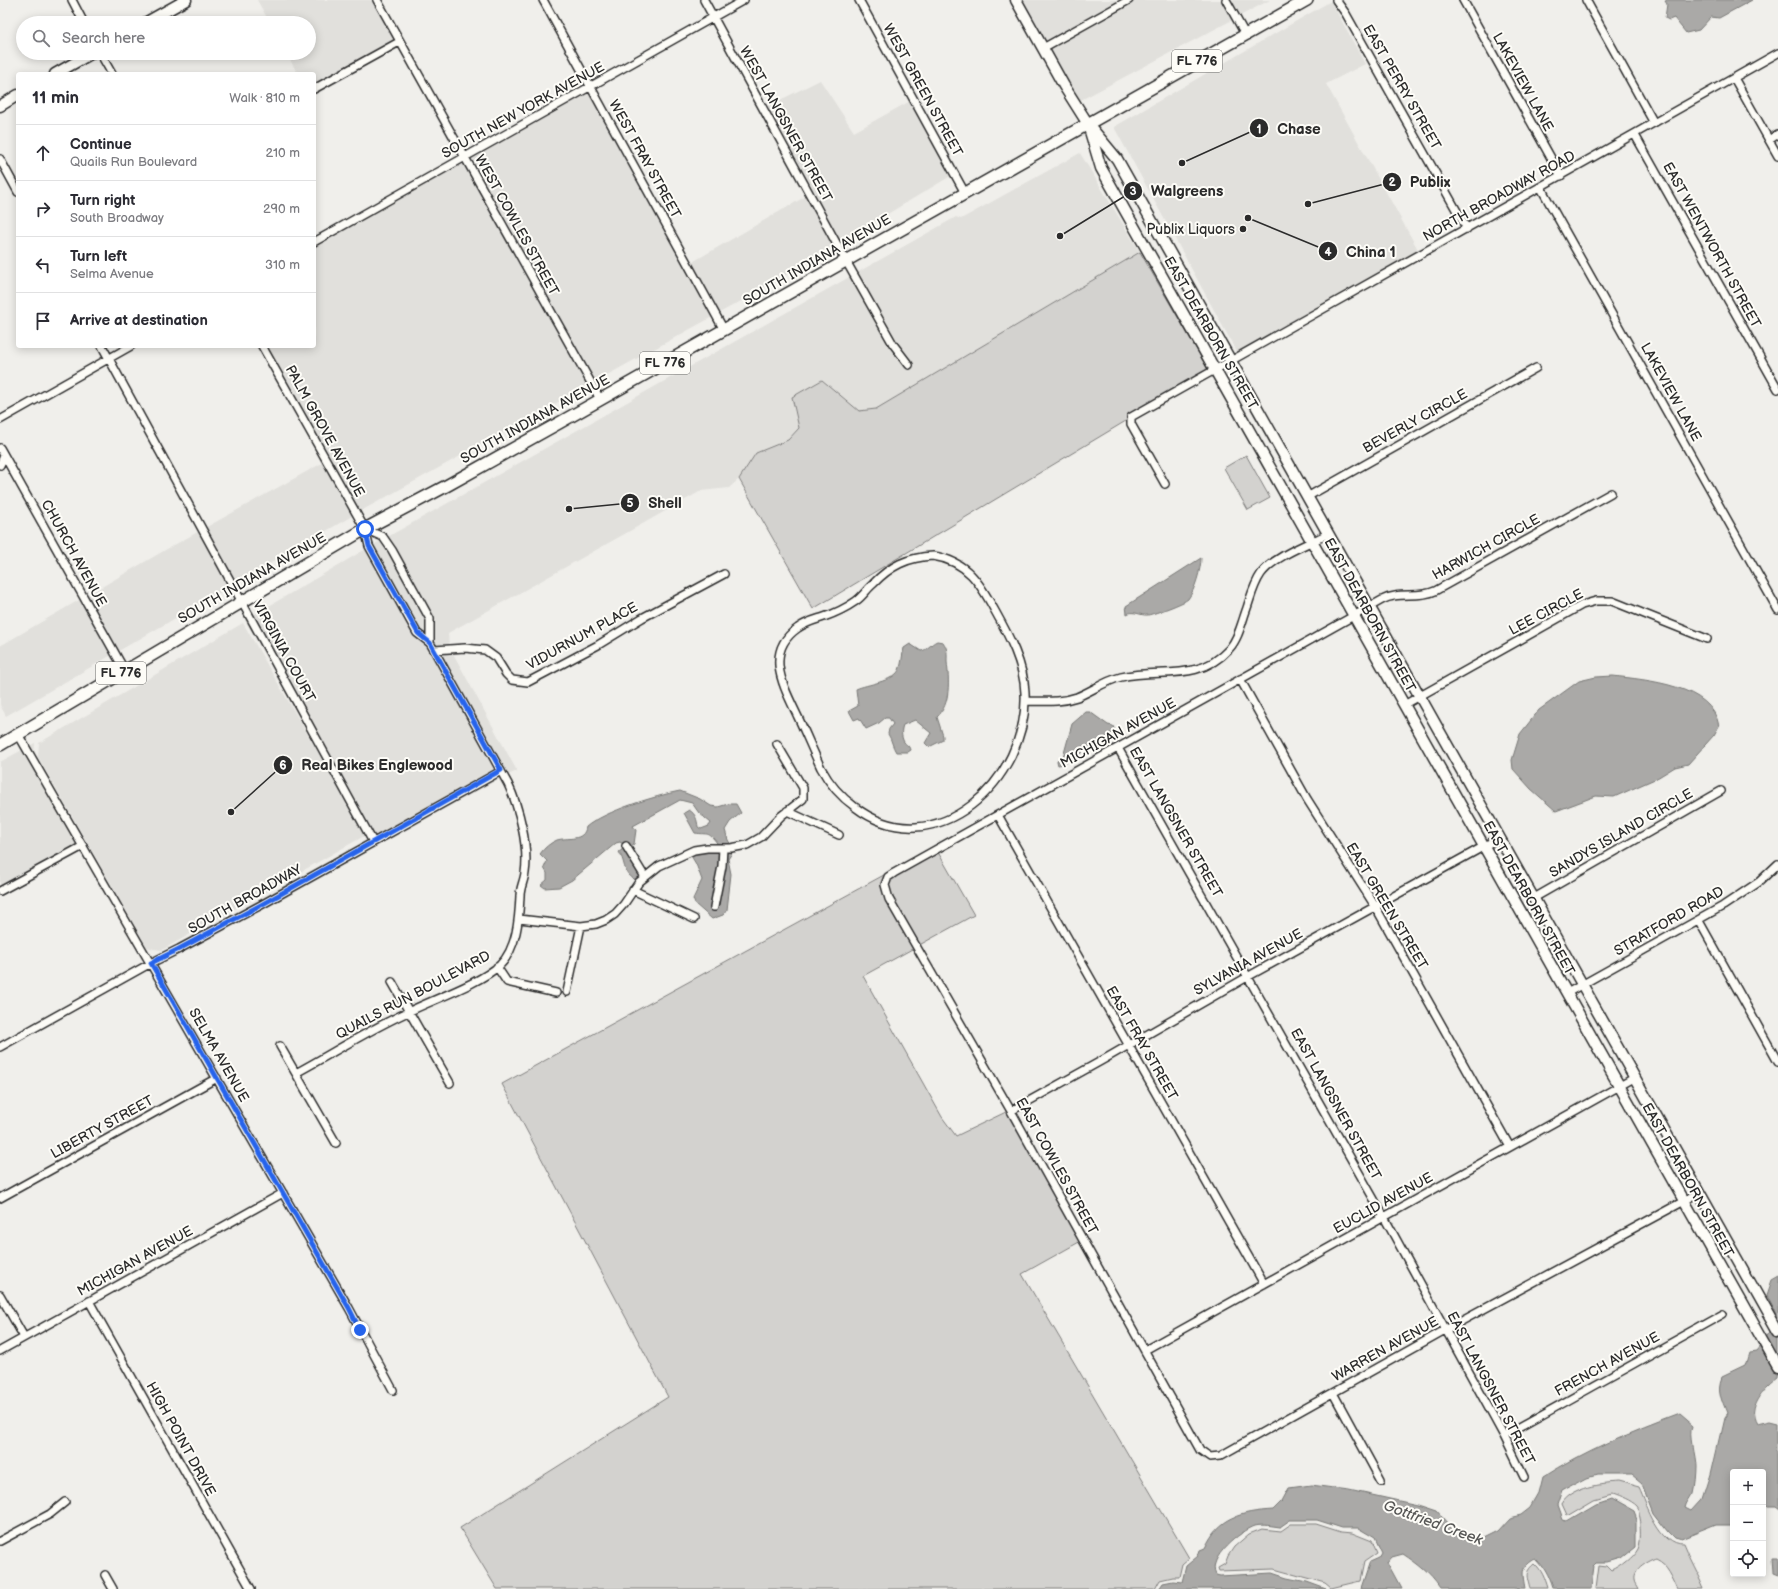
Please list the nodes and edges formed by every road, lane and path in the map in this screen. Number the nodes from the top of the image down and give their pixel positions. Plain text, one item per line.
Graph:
1 (72, 0) edge
2 (186, 0) edge
3 (377, 0) edge
4 (543, 0) edge
5 (704, 0) edge
6 (744, 0) edge
7 (859, 0) edge
8 (1016, 0) edge
9 (1129, 0) edge
10 (1226, 0) edge
11 (1307, 0) edge
12 (1336, 0) edge
13 (1463, 0) edge
14 (1586, 0) edge
15 (80, 16) edge
16 (157, 16) edge
17 (713, 17) junction
18 (1245, 34) junction
19 (399, 42) junction
20 (1043, 48) junction
21 (1778, 53) edge
22 (80, 60) edge
23 (104, 60) edge
24 (59, 72) edge
25 (111, 72) edge
26 (1734, 78) junction
27 (591, 87) junction
28 (316, 88) edge
29 (16, 96) edge
30 (0, 106) edge
31 (1654, 123) junction
32 (1088, 124) junction
33 (1778, 134) edge
34 (1635, 135) junction
35 (1769, 140) junction
36 (1778, 156) edge
37 (464, 158) junction
38 (0, 159) edge
39 (1561, 176) junction
40 (16, 188) edge
41 (1541, 188) junction
42 (965, 193) junction
43 (1467, 229) junction
44 (316, 241) edge
45 (846, 261) junction
46 (724, 330) junction
47 (103, 348) edge
48 (128, 348) edge
49 (263, 348) edge
50 (109, 359) junction
51 (1231, 360) junction
52 (909, 365) dead end
53 (1536, 368) dead end
54 (1215, 369) junction
55 (1778, 389) edge
56 (600, 400) junction
57 (0, 420) edge
58 (0, 448) edge
59 (4, 456) junction
60 (0, 465) edge
61 (1165, 484) dead end
62 (1611, 493) dead end
63 (1308, 497) junction
64 (365, 529) junction
65 (1328, 534) junction
66 (1312, 542) junction
67 (724, 574) dead end
68 (241, 601) junction
69 (1369, 607) junction
70 (1778, 610) edge
71 (1354, 615) junction
72 (1707, 639) dead end
73 (430, 643) junction
74 (434, 650) junction
75 (125, 670) junction
76 (1240, 679) junction
77 (1420, 696) junction
78 (1026, 701) junction
79 (1404, 705) junction
80 (18, 734) junction
81 (777, 744) dead end
82 (0, 745) edge
83 (1118, 748) junction
84 (501, 770) junction
85 (1721, 791) dead end
86 (787, 811) junction
87 (998, 815) junction
88 (839, 835) dead end
89 (1499, 838) junction
90 (373, 842) junction
91 (82, 846) junction
92 (626, 846) dead end
93 (1484, 847) junction
94 (723, 848) junction
95 (1778, 864) edge
96 (645, 877) junction
97 (884, 885) joint
98 (633, 890) junction
99 (0, 891) edge
100 (1534, 898) junction
101 (1375, 906) junction
102 (714, 907) dead end
103 (519, 919) junction
104 (694, 919) dead end
105 (1699, 921) junction
106 (581, 926) junction
107 (151, 963) junction
108 (497, 967) junction
109 (1249, 976) junction
110 (392, 982) dead end
111 (1583, 985) junction
112 (567, 992) dead end
113 (556, 994) dead end
114 (1567, 994) junction
115 (409, 1011) junction
116 (1127, 1045) junction
117 (280, 1046) dead end
118 (0, 1047) edge
119 (1778, 1062) edge
120 (296, 1073) junction
121 (217, 1078) junction
122 (1634, 1078) junction
123 (450, 1082) dead end
124 (1619, 1086) junction
125 (1011, 1111) junction
126 (336, 1143) dead end
127 (1510, 1147) junction
128 (283, 1193) junction
129 (1698, 1193) junction
130 (0, 1198) edge
131 (1684, 1202) junction
132 (1384, 1217) junction
133 (1264, 1284) junction
134 (0, 1294) edge
135 (89, 1301) junction
136 (1723, 1314) dead end
137 (1445, 1330) junction
138 (1778, 1332) edge
139 (24, 1337) junction
140 (0, 1350) edge
141 (1145, 1350) junction
142 (1778, 1367) edge
143 (393, 1390) dead end
144 (1333, 1392) junction
145 (1504, 1436) junction
146 (1210, 1456) joint
147 (1524, 1477) dead end
148 (1381, 1480) dead end
149 (65, 1502) dead end
150 (0, 1541) edge
151 (105, 1575) dead end
152 (113, 1589) edge
153 (250, 1589) edge

1 - 15 street
2 - 16 main road
3 - 19 street, WEST COWLES STREET
4 - 27 street, WEST FRAY STREET
5 - 17 street, WEST LANGSNER STREET
6 - 17 street, SOUTH NEW YORK AVENUE
7 - 42 street, WEST GREEN STREET
8 - 20 main road
9 - 20 street
10 - 18 street
11 - 18 main road, FL 776
12 - 43 street, EAST PERRY STREET
13 - 39 street, LAKEVIEW LANE
14 - 31 street
17 - 27 street, SOUTH NEW YORK AVENUE
17 - 45 street, WEST LANGSNER STREET
18 - 32 main road, FL 776
19 - 28 street
19 - 37 street, WEST COWLES STREET
20 - 32 main road
21 - 26 street, NORTH BROADWAY ROAD
22 - 24 main road
23 - 25 street
26 - 31 street, NORTH BROADWAY ROAD
26 - 35 street
27 - 37 street, SOUTH NEW YORK AVENUE
27 - 46 street, WEST FRAY STREET
29 - 30 main road
31 - 34 street, NORTH BROADWAY ROAD
32 - 42 main road, SOUTH INDIANA AVENUE / FL 776
32 - 51 main road, EAST DEARBORN STREET
32 - 54 main road, EAST DEARBORN STREET
33 - 35 street
34 - 39 street, NORTH BROADWAY ROAD
34 - 55 street, EAST WENTWORTH STREET
35 - 36 street
37 - 44 street, SOUTH NEW YORK AVENUE
37 - 56 street, WEST COWLES STREET
38 - 40 street
39 - 41 street, NORTH BROADWAY ROAD
41 - 43 street, NORTH BROADWAY ROAD
41 - 70 street, LAKEVIEW LANE
42 - 45 main road, SOUTH INDIANA AVENUE / FL 776
43 - 51 street, NORTH BROADWAY ROAD
45 - 46 main road, SOUTH INDIANA AVENUE / FL 776
45 - 52 street
46 - 56 main road, SOUTH INDIANA AVENUE / FL 776
47 - 50 street, VIRGINIA COURT
48 - 50 street
49 - 64 street, PALM GROVE AVENUE
50 - 57 street
50 - 68 street, VIRGINIA COURT
51 - 54 street, NORTH BROADWAY ROAD
51 - 63 main road, EAST DEARBORN STREET
53 - 63 street, BEVERLY CIRCLE
54 - 61 street, NORTH BROADWAY ROAD
54 - 66 main road, EAST DEARBORN STREET
56 - 64 main road, SOUTH INDIANA AVENUE / FL 776
58 - 59 street, CHURCH AVENUE
59 - 60 street
59 - 75 street, CHURCH AVENUE
62 - 69 street, HARWICH CIRCLE
63 - 65 main road, EAST DEARBORN STREET
64 - 68 main road, SOUTH INDIANA AVENUE / FL 776
64 - 73 street, QUAILS RUN BOULEVARD
64 - 73 street, QUAILS RUN BOULEVARD
65 - 66 street
65 - 69 main road, EAST DEARBORN STREET
66 - 71 main road, EAST DEARBORN STREET
66 - 78 street
67 - 74 street, VIDURNUM PLACE
68 - 75 main road, SOUTH INDIANA AVENUE / FL 776
68 - 90 street, VIRGINIA COURT
69 - 71 street, MICHIGAN AVENUE
69 - 77 main road, EAST DEARBORN STREET
71 - 76 street, MICHIGAN AVENUE
71 - 79 main road, EAST DEARBORN STREET
72 - 77 street, LEE CIRCLE
73 - 74 street, QUAILS RUN BOULEVARD
74 - 84 street, QUAILS RUN BOULEVARD
75 - 80 main road, SOUTH INDIANA AVENUE / FL 776
76 - 83 street, MICHIGAN AVENUE
76 - 101 street, EAST GREEN STREET
77 - 79 street, LEE CIRCLE
77 - 89 main road, EAST DEARBORN STREET
78 - 78 street
79 - 93 main road, EAST DEARBORN STREET
80 - 82 main road, SOUTH INDIANA AVENUE / FL 776
80 - 91 street, SELMA AVENUE
81 - 86 street
83 - 87 street, MICHIGAN AVENUE
83 - 109 street, EAST LANGSNER STREET
84 - 90 street, SOUTH BROADWAY
84 - 103 street, QUAILS RUN BOULEVARD
85 - 100 street, SANDYS ISLAND CIRCLE
86 - 88 street
86 - 94 street
87 - 97 street, MICHIGAN AVENUE
87 - 116 street, EAST FRAY STREET
89 - 93 street, SYLVANIA AVENUE
89 - 100 main road, EAST DEARBORN STREET
90 - 107 street, SOUTH BROADWAY
91 - 99 street
91 - 107 street, SELMA AVENUE
92 - 96 street
93 - 101 street, SYLVANIA AVENUE
93 - 114 main road, EAST DEARBORN STREET
94 - 96 street
94 - 102 street
95 - 105 street, STRATFORD ROAD
96 - 98 street
97 - 125 street, EAST COWLES STREET
98 - 104 street
98 - 106 street
100 - 111 main road, EAST DEARBORN STREET
101 - 109 street, SYLVANIA AVENUE
101 - 127 street, EAST GREEN STREET
103 - 106 street
103 - 108 street, QUAILS RUN BOULEVARD
105 - 111 street, STRATFORD ROAD
105 - 119 street
106 - 112 street
107 - 118 street, SOUTH BROADWAY
107 - 121 street, SELMA AVENUE
108 - 113 street
108 - 115 street, QUAILS RUN BOULEVARD
109 - 116 street, SYLVANIA AVENUE
109 - 132 street, EAST LANGSNER STREET
110 - 115 street
111 - 114 street, STRATFORD ROAD
111 - 122 main road, EAST DEARBORN STREET
114 - 124 main road, EAST DEARBORN STREET
115 - 120 street, QUAILS RUN BOULEVARD
115 - 123 street
116 - 125 street, SYLVANIA AVENUE
116 - 133 street, EAST FRAY STREET
117 - 120 street
120 - 126 street
121 - 128 street, SELMA AVENUE
121 - 130 street, LIBERTY STREET
122 - 124 street, EUCLID AVENUE
122 - 129 main road, EAST DEARBORN STREET
124 - 127 street, EUCLID AVENUE
124 - 131 main road, EAST DEARBORN STREET
125 - 141 street, EAST COWLES STREET
127 - 132 street, EUCLID AVENUE
128 - 135 street, MICHIGAN AVENUE
128 - 143 street, SELMA AVENUE
129 - 131 street, WARREN AVENUE
129 - 138 main road, EAST DEARBORN STREET
131 - 137 street, WARREN AVENUE
131 - 142 main road, EAST DEARBORN STREET
132 - 133 street, EUCLID AVENUE
132 - 137 street, EAST LANGSNER STREET
133 - 141 street, EUCLID AVENUE
134 - 139 street
135 - 139 street, MICHIGAN AVENUE
135 - 153 street, HIGH POINT DRIVE
136 - 145 street, FRENCH AVENUE
137 - 144 street, WARREN AVENUE
137 - 145 street, EAST LANGSNER STREET
139 - 140 street, MICHIGAN AVENUE
141 - 146 street, EAST COWLES STREET
144 - 146 street, WARREN AVENUE
144 - 148 street
145 - 147 street, EAST LANGSNER STREET
149 - 150 street
151 - 152 street

